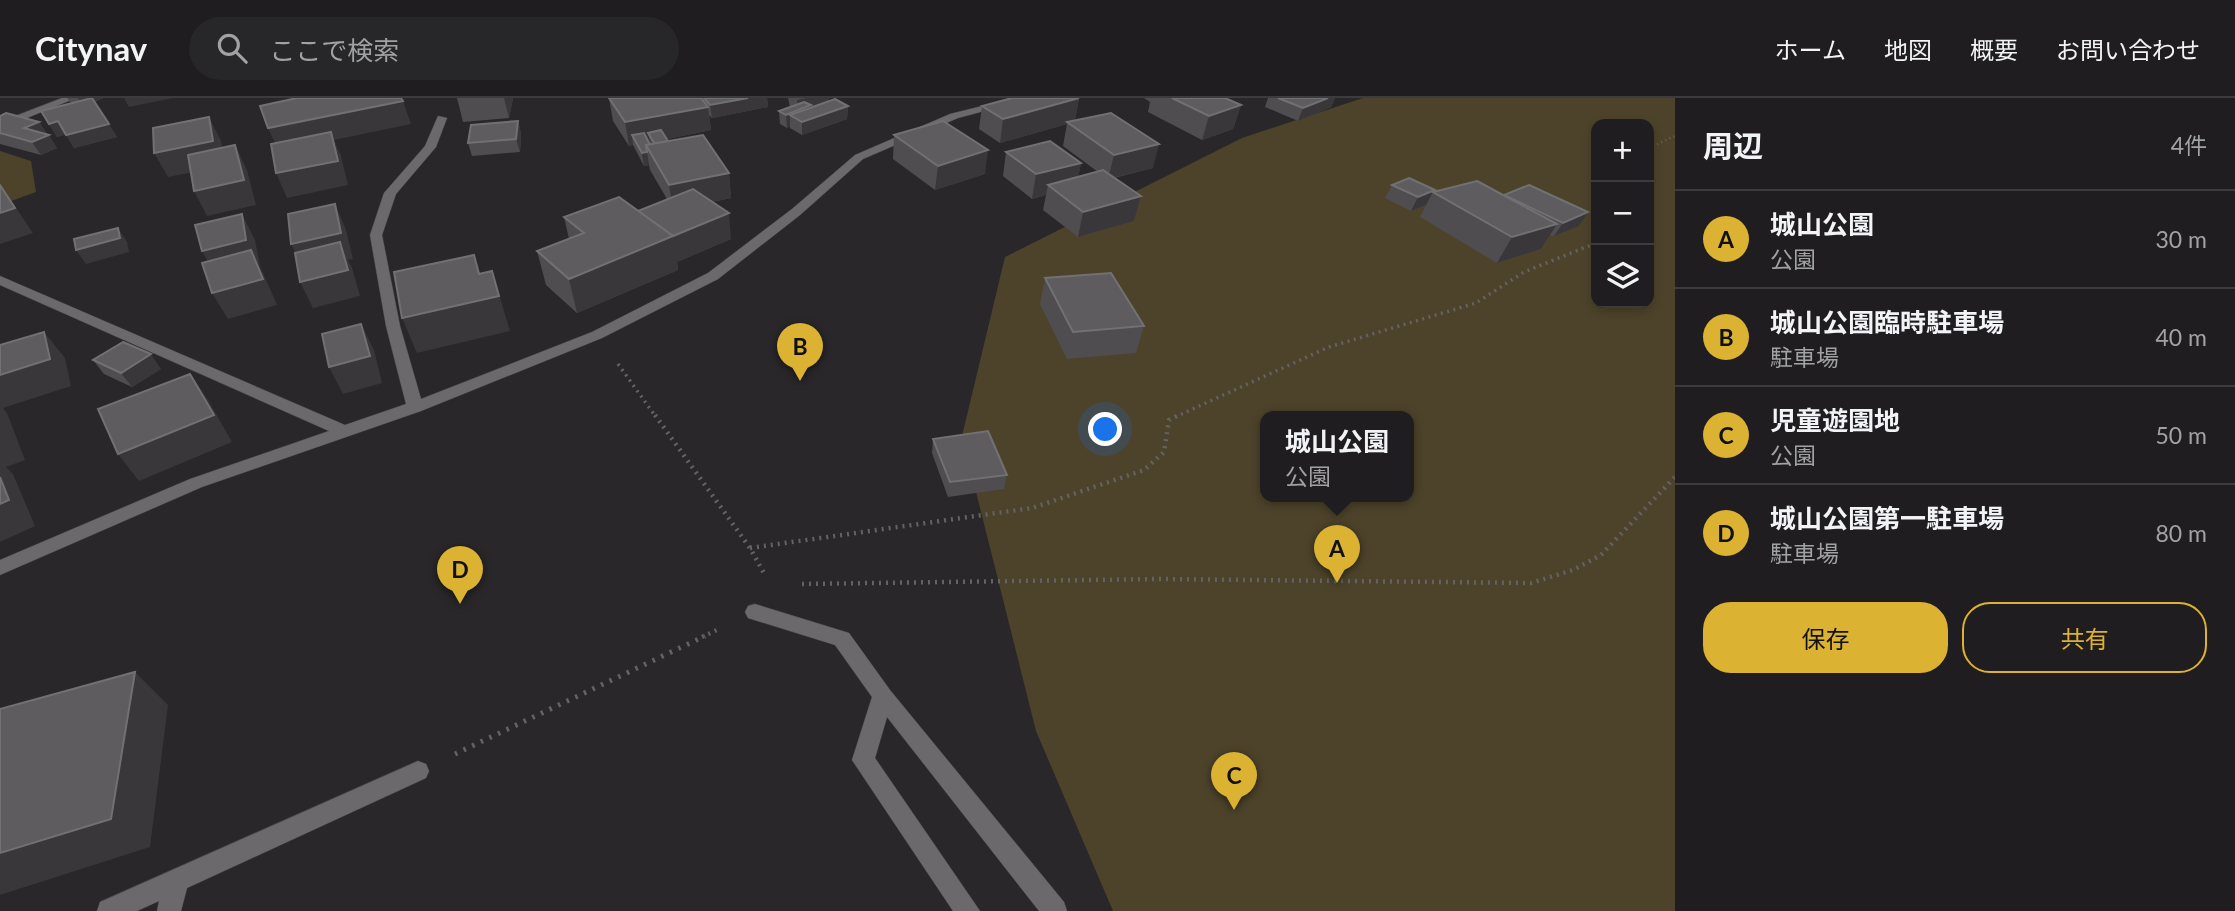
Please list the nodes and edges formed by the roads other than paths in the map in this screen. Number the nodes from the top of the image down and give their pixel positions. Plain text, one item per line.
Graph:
1 (71, 98) edge
2 (1028, 98) edge
3 (442, 118) dead end
4 (0, 126) edge
5 (0, 281) edge
6 (415, 407) junction
7 (343, 431) junction
8 (0, 568) edge
9 (755, 612) road end
10 (883, 696) junction
11 (418, 771) road end
12 (177, 880) junction
13 (109, 911) edge
14 (169, 911) edge
15 (968, 911) edge
16 (1055, 911) edge

1 - 4 street
2 - 6 street
3 - 6 street
5 - 7 street
6 - 7 street
7 - 8 street
9 - 10 street
10 - 15 street
10 - 16 street
11 - 12 street
12 - 13 street
12 - 14 street

